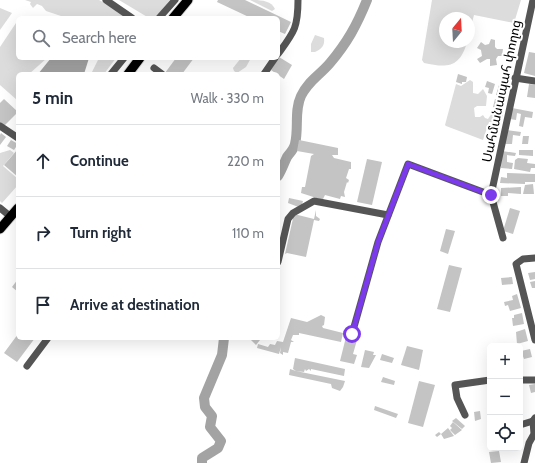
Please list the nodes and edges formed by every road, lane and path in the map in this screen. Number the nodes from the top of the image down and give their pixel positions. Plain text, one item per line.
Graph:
1 (106, 0) edge
2 (175, 0) edge
3 (188, 0) edge
4 (298, 0) edge
5 (533, 0) edge
6 (129, 16) edge
7 (161, 16) edge
8 (175, 16) edge
9 (280, 51) edge
10 (122, 60) edge
11 (138, 60) edge
12 (274, 60) edge
13 (154, 68) dead end
14 (113, 72) edge
15 (130, 72) edge
16 (159, 72) edge
17 (265, 72) edge
18 (515, 78) junction
19 (535, 81) edge
20 (0, 126) edge
21 (16, 137) edge
22 (492, 191) junction
23 (0, 208) edge
24 (16, 211) edge
25 (388, 215) junction
26 (11, 217) junction
27 (0, 229) edge
28 (503, 238) dead end
29 (280, 253) edge
30 (535, 258) edge
31 (352, 334) dead end
32 (46, 340) edge
33 (535, 340) edge
34 (27, 366) dead end
35 (487, 380) edge
36 (523, 380) edge
37 (535, 380) edge
38 (465, 415) dead end
39 (534, 419) edge
40 (523, 424) edge
41 (524, 463) edge

1 - 6 street
2 - 7 street
3 - 8 main road
4 - 9 street
5 - 18 street, Սահմանապահ փողոց
10 - 14 street
11 - 15 main road
12 - 17 street
13 - 16 street
18 - 19 street
18 - 22 street, Սահմանապահ փողոց
20 - 21 street
22 - 25 street
22 - 28 street
23 - 26 street
24 - 26 main road
25 - 29 street
25 - 31 street
26 - 27 main road
30 - 33 street
32 - 34 street
35 - 38 street
36 - 37 street
39 - 40 street
39 - 41 street

